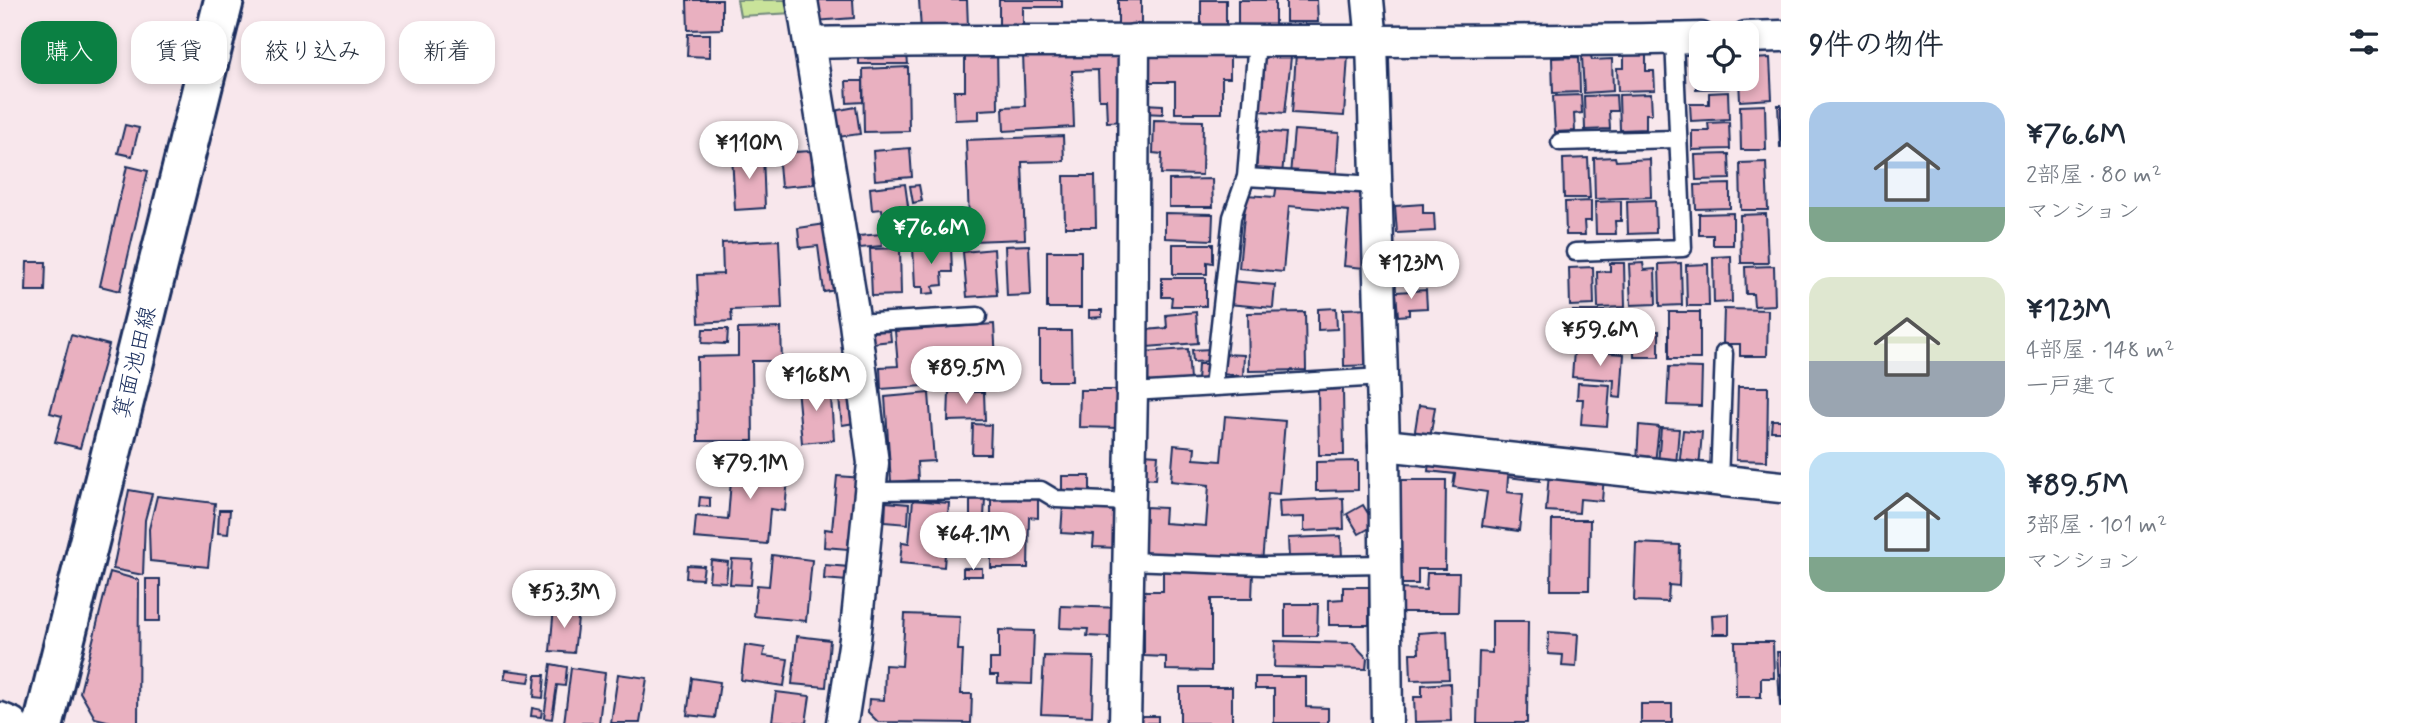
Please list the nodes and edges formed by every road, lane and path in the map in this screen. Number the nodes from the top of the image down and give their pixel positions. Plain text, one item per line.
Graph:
1 (224, 0) edge
2 (802, 0) edge
3 (1368, 0) edge
4 (1781, 36) edge
5 (1759, 37) edge
6 (1688, 38) edge
7 (1134, 40) junction
8 (1257, 41) junction
9 (1372, 42) junction
10 (810, 43) junction
11 (1678, 139) junction
12 (1560, 142) dead end
13 (1246, 177) junction
14 (1376, 185) junction
15 (1575, 252) dead end
16 (978, 316) dead end
17 (855, 323) junction
18 (1724, 353) dead end
19 (1382, 377) junction
20 (1213, 387) junction
21 (1132, 392) junction
22 (1384, 444) junction
23 (1719, 481) junction
24 (1781, 487) edge
25 (871, 491) junction
26 (1130, 502) junction
27 (1129, 561) junction
28 (1385, 564) junction
29 (0, 718) edge
30 (12, 723) edge
31 (44, 723) edge
32 (842, 723) edge
33 (1125, 723) edge
34 (1387, 723) edge

1 - 31 main road, 箕面池田線
2 - 10 street
3 - 9 street
4 - 5 street
6 - 9 street
6 - 11 lane
7 - 8 street
7 - 10 street
7 - 21 street
8 - 9 street
8 - 13 lane
9 - 14 street
10 - 17 street
11 - 12 lane
11 - 15 lane
13 - 14 lane
13 - 20 lane
14 - 19 street
16 - 17 lane
17 - 25 street
18 - 23 lane
19 - 20 lane
19 - 22 street
20 - 21 lane
21 - 26 street
22 - 23 street
22 - 28 street
23 - 24 street
25 - 26 lane
25 - 32 street
26 - 27 street
27 - 28 lane
27 - 33 street
28 - 34 street
29 - 30 street

